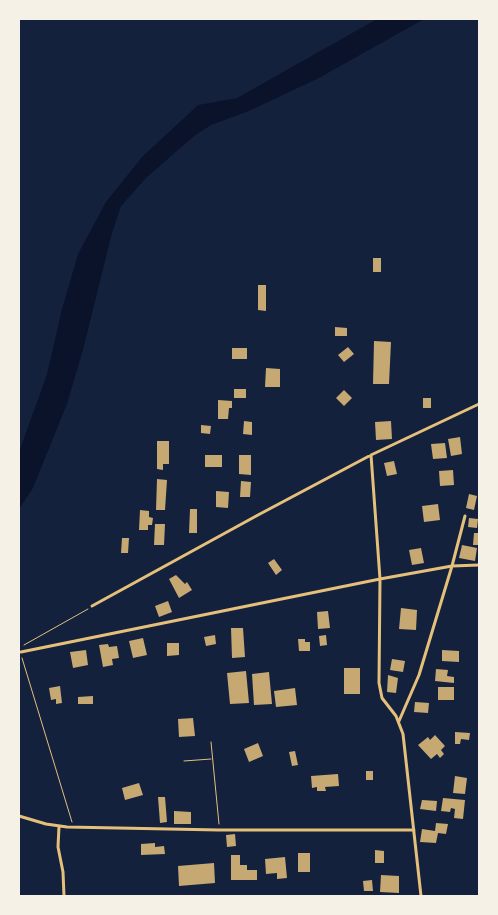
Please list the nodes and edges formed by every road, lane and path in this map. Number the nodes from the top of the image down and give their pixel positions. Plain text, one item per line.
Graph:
1 (479, 404) edge
2 (371, 455) junction
3 (465, 516) dead end
4 (452, 566) junction
5 (479, 566) edge
6 (380, 579) junction
7 (92, 606) joint
8 (21, 652) junction
9 (399, 721) junction
10 (211, 742) dead end
11 (212, 759) junction
12 (184, 761) dead end
13 (19, 816) edge
14 (59, 826) junction
15 (74, 827) junction
16 (219, 830) junction
17 (414, 830) junction
18 (64, 896) edge
19 (421, 896) edge

1 - 2 street
2 - 6 street
2 - 7 street
3 - 4 street
4 - 5 street
4 - 6 street
4 - 9 street
6 - 8 street
6 - 9 street
7 - 8 path
8 - 15 path
9 - 17 street
10 - 11 path
11 - 12 path
11 - 16 path
13 - 14 street
14 - 15 street
14 - 18 street
15 - 16 street
16 - 17 street
17 - 19 street

